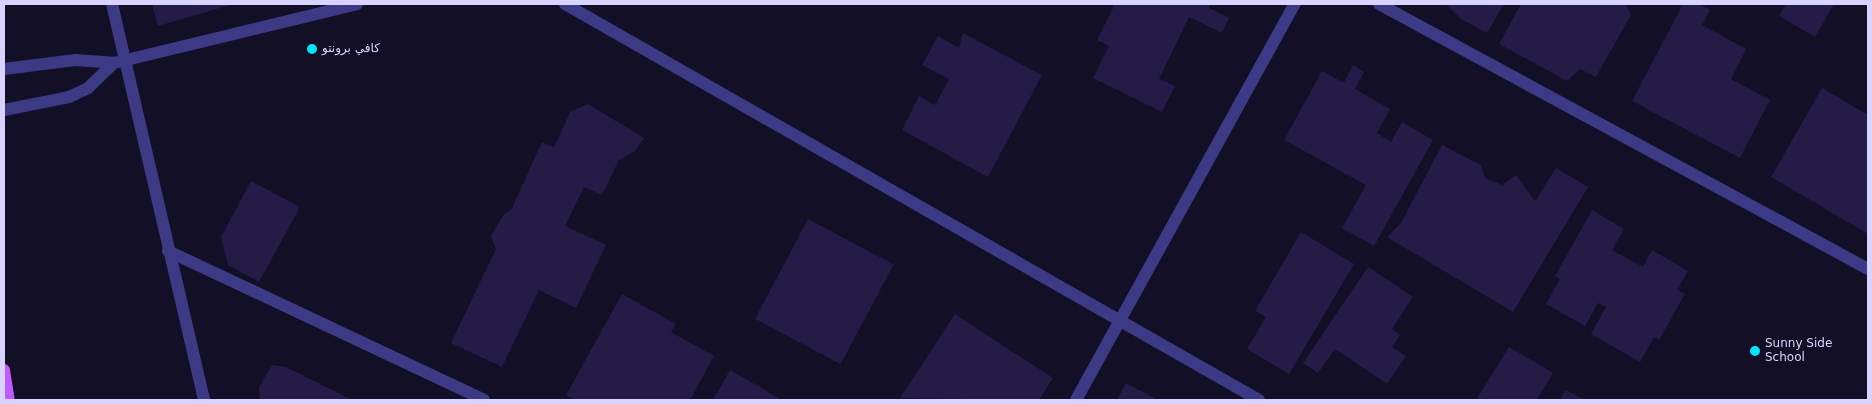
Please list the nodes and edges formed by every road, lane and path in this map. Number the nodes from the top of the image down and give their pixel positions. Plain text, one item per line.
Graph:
1 (112, 4) edge
2 (357, 4) edge
3 (565, 4) edge
4 (1295, 4) edge
5 (1379, 4) edge
6 (120, 62) junction
7 (4, 70) edge
8 (4, 110) edge
9 (168, 251) junction
10 (1868, 269) edge
11 (1120, 321) junction
12 (4, 370) edge
13 (9, 400) edge
14 (204, 400) edge
15 (484, 400) edge
16 (1076, 400) edge
17 (1259, 400) edge

1 - 6 street
2 - 6 street
3 - 11 street
4 - 11 street
5 - 10 street
6 - 7 street
6 - 8 street
6 - 9 street
9 - 14 street
9 - 15 street
11 - 16 street
11 - 17 street
12 - 13 main road

